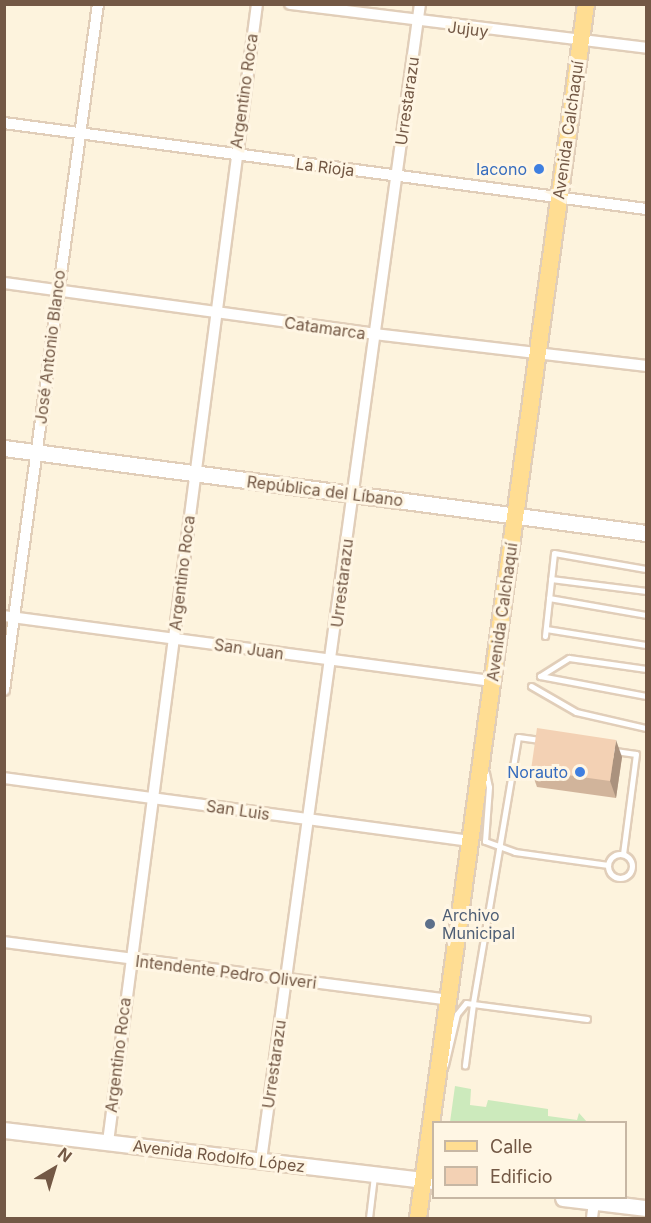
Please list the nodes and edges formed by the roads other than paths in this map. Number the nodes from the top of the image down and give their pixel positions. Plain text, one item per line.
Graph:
1 (98, 4) edge
2 (257, 4) edge
3 (290, 4) edge
4 (420, 4) edge
5 (586, 4) edge
6 (417, 23) junction
7 (581, 41) junction
8 (646, 48) edge
9 (4, 123) edge
10 (77, 134) junction
11 (235, 156) junction
12 (397, 176) junction
13 (558, 199) junction
14 (646, 209) edge
15 (4, 283) edge
16 (58, 291) junction
17 (215, 313) junction
18 (375, 334) junction
19 (538, 355) junction
20 (646, 366) edge
21 (4, 448) edge
22 (37, 452) junction
23 (195, 474) junction
24 (353, 495) junction
25 (516, 515) junction
26 (646, 533) edge
27 (646, 569) edge
28 (551, 579) junction
29 (646, 591) edge
30 (549, 598) junction
31 (646, 615) edge
32 (10, 617) edge
33 (546, 629) junction
34 (545, 636) dead end
35 (173, 639) junction
36 (646, 645) edge
37 (332, 660) junction
38 (646, 669) edge
39 (493, 681) junction
40 (531, 686) dead end
41 (4, 690) edge
42 (646, 696) edge
43 (646, 728) edge
44 (553, 742) edge
45 (612, 751) edge
46 (483, 757) junction
47 (4, 778) edge
48 (150, 798) junction
49 (307, 820) junction
50 (471, 841) junction
51 (501, 846) junction
52 (623, 854) junction
53 (608, 865) junction
54 (4, 942) edge
55 (129, 959) junction
56 (285, 980) junction
57 (448, 1000) junction
58 (473, 1004) junction
59 (587, 1019) dead end
60 (465, 1065) dead end
61 (436, 1086) junction
62 (433, 1121) edge
63 (4, 1130) edge
64 (432, 1133) edge
65 (108, 1142) junction
66 (261, 1160) junction
67 (375, 1174) junction
68 (428, 1180) edge
69 (575, 1199) edge
70 (594, 1202) junction
71 (646, 1208) edge
72 (369, 1218) edge
73 (418, 1218) edge
74 (592, 1218) edge

1 - 10 street, José Antonio Blanco
2 - 11 street, Argentino Roca
3 - 6 street, Jujuy
4 - 6 street, Urrestarazu
5 - 7 main road, Avenida Calchaquí
6 - 7 street, Jujuy
6 - 12 street, Urrestarazu
7 - 8 street, Jujuy
7 - 13 main road, Avenida Calchaquí
9 - 10 street, La Rioja
10 - 11 street, La Rioja
10 - 16 street, José Antonio Blanco
11 - 12 street, La Rioja
11 - 17 street, Argentino Roca
12 - 13 street, La Rioja
12 - 18 street, Urrestarazu
13 - 14 street, La Rioja
13 - 19 main road, Avenida Calchaquí
15 - 16 street, Catamarca
16 - 17 street, Catamarca
16 - 22 street, José Antonio Blanco
17 - 18 street, Catamarca
17 - 23 street, Argentino Roca
18 - 19 street, Catamarca
18 - 24 street, Urrestarazu
19 - 20 street, Catamarca
19 - 25 main road, Avenida Calchaquí
21 - 22 street, República del Líbano
22 - 23 street, República del Líbano
22 - 32 street, José Antonio Blanco
23 - 24 street, República del Líbano
23 - 35 street, Argentino Roca
24 - 25 street, República del Líbano
24 - 37 street, Urrestarazu
25 - 26 street, República del Líbano
25 - 39 main road, Avenida Calchaquí
27 - 28 lane
28 - 29 lane
28 - 30 lane
30 - 31 lane
30 - 33 lane
32 - 35 street, San Juan
32 - 41 street, José Antonio Blanco
33 - 34 lane
33 - 36 lane
35 - 37 street, San Juan
35 - 48 street, Argentino Roca
37 - 39 street, San Juan
37 - 49 street, Urrestarazu
38 - 42 lane
39 - 46 main road, Avenida Calchaquí
40 - 43 lane
44 - 51 lane
45 - 52 lane
46 - 50 main road, Avenida Calchaquí
46 - 51 lane
47 - 48 street, San Luis
48 - 49 street, San Luis
48 - 55 street, Argentino Roca
49 - 50 street, San Luis
49 - 56 street, Urrestarazu
50 - 57 main road, Avenida Calchaquí
51 - 53 lane
51 - 58 lane
52 - 53 lane
52 - 53 lane
54 - 55 street, Intendente Pedro Oliveri
55 - 56 street, Intendente Pedro Oliveri
55 - 65 street, Argentino Roca
56 - 57 street, Intendente Pedro Oliveri
56 - 66 street, Urrestarazu
57 - 61 main road, Avenida Calchaquí
58 - 59 lane
58 - 60 lane
58 - 61 lane
61 - 62 main road, Avenida Calchaquí
63 - 65 street, Avenida Rodolfo López
64 - 68 main road, Avenida Calchaquí
65 - 66 street, Avenida Rodolfo López
66 - 67 street, Avenida Rodolfo López
67 - 68 street, Avenida Rodolfo López
67 - 72 lane
68 - 73 main road, Avenida Calchaquí
69 - 70 street
70 - 71 street
70 - 74 street

